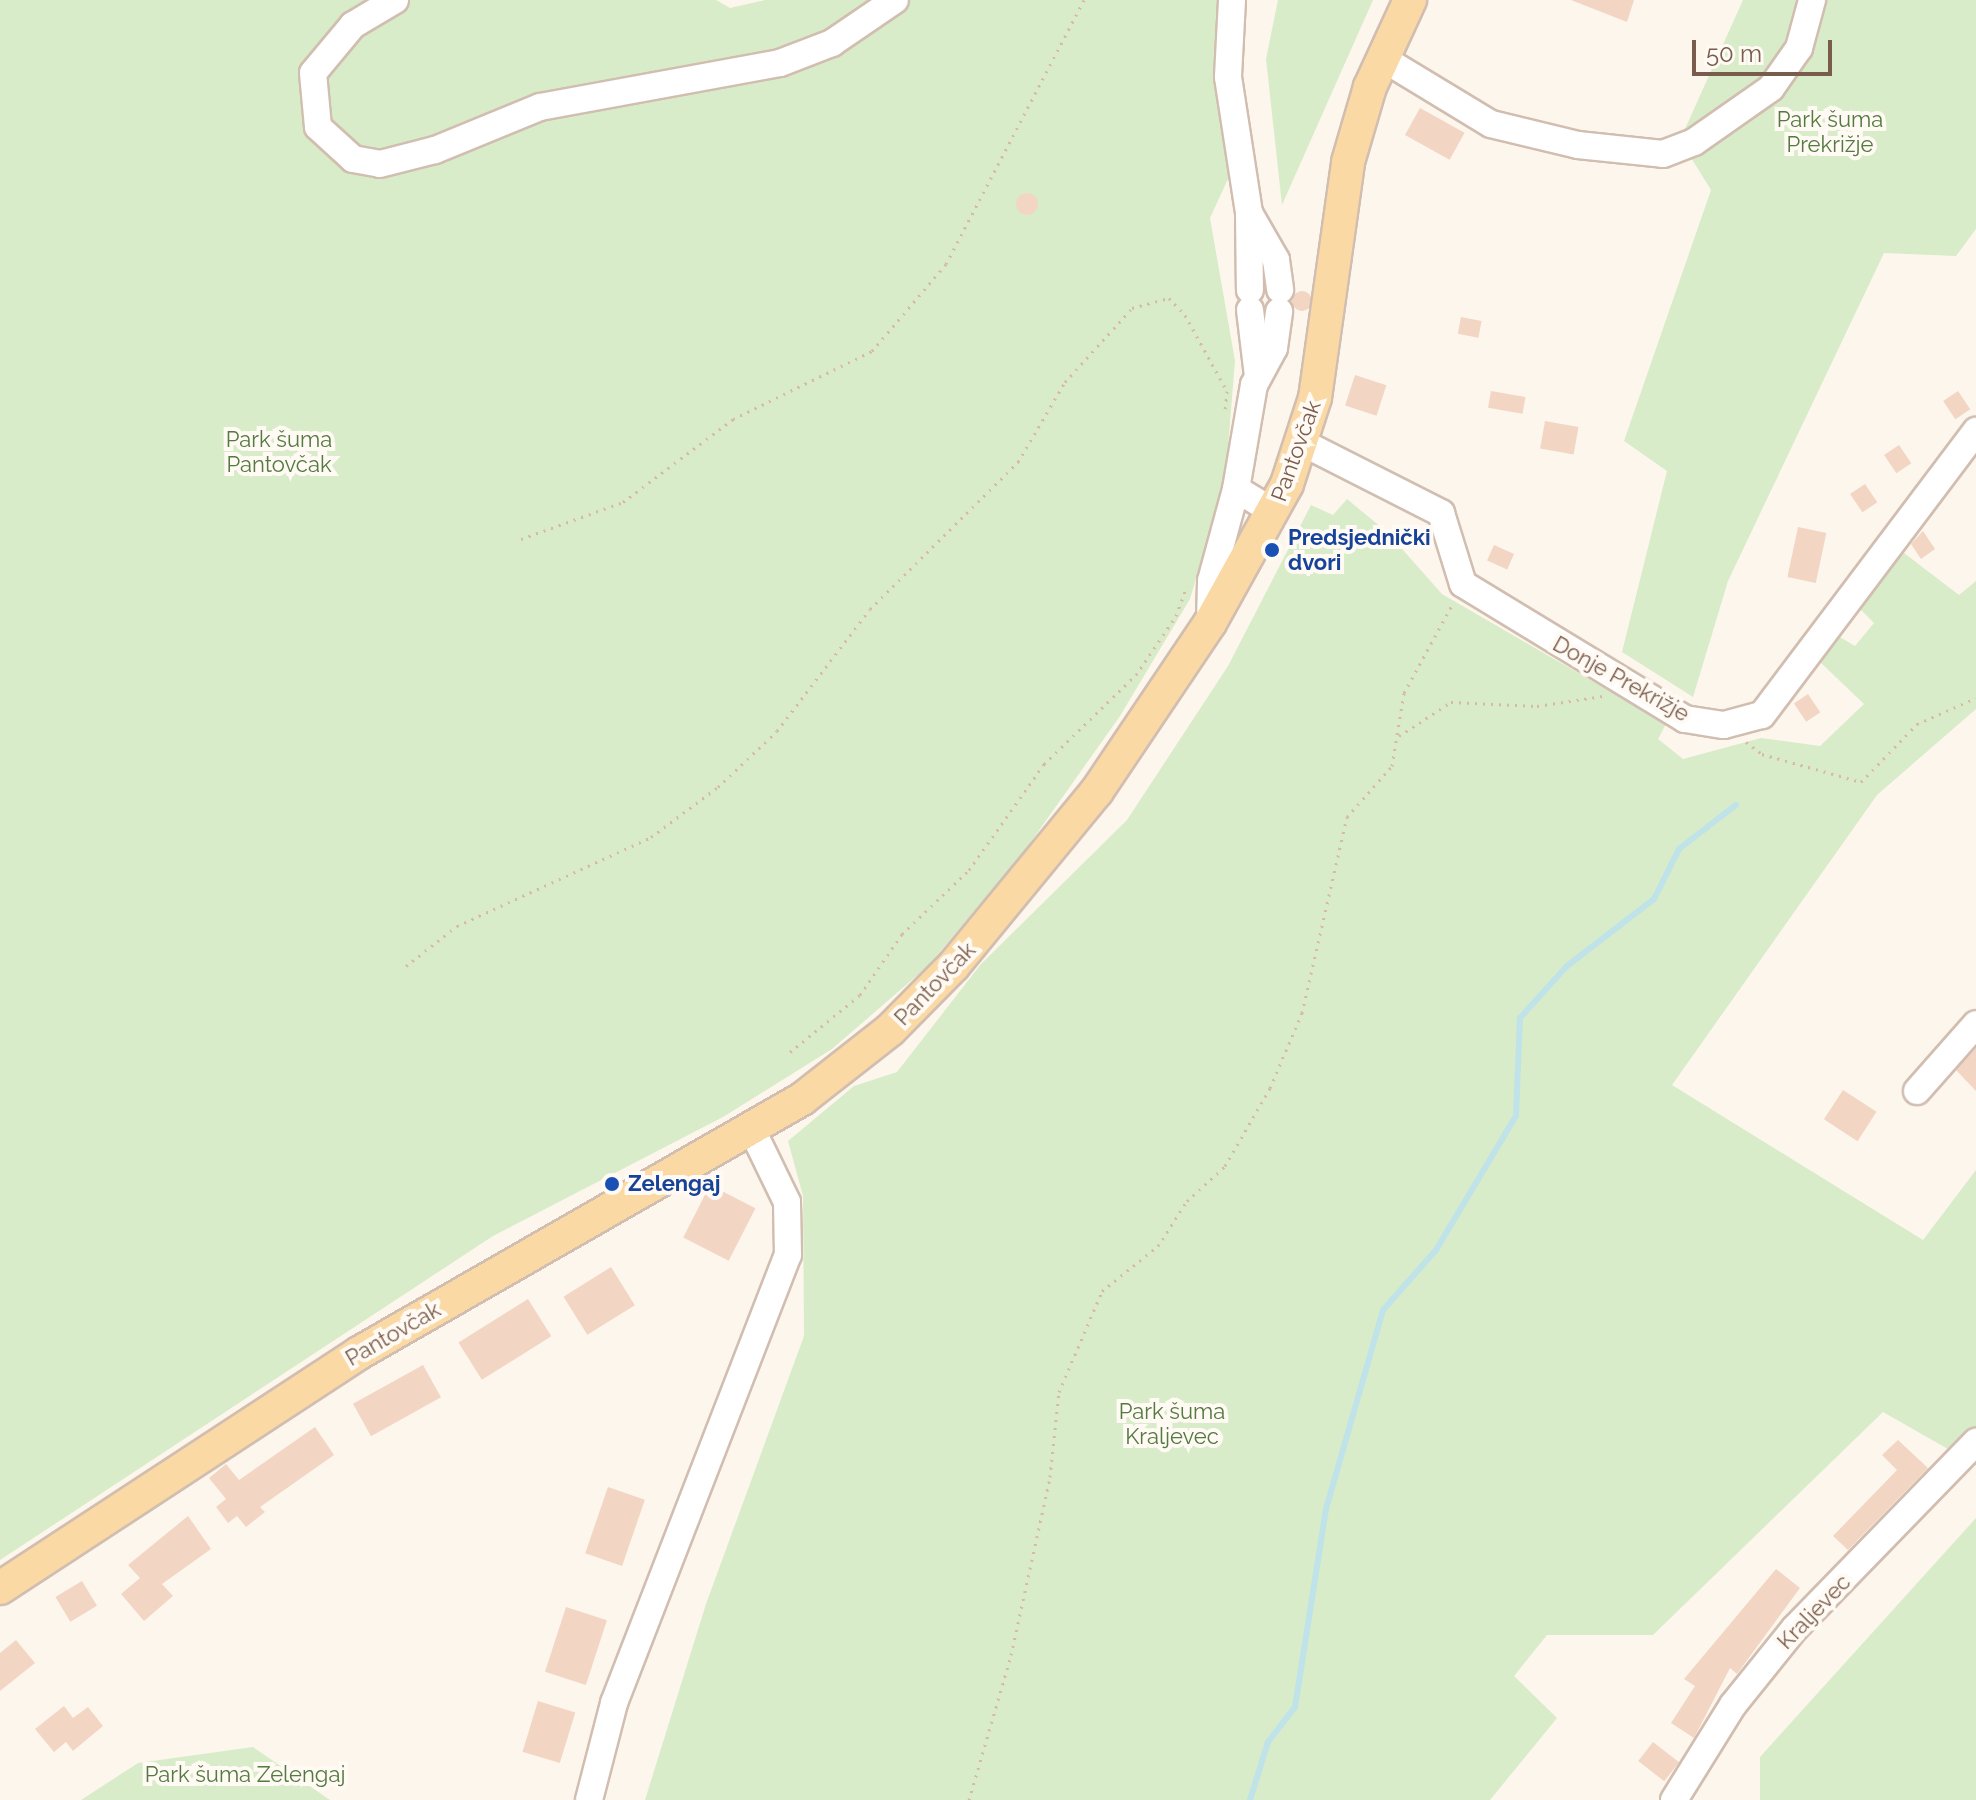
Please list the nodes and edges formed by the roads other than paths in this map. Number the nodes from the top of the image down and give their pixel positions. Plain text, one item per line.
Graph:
1 (395, 0) edge
2 (895, 0) edge
3 (1232, 0) edge
4 (1410, 0) edge
5 (1812, 0) edge
6 (1382, 58) junction
7 (1249, 213) junction
8 (1258, 376) junction
9 (1976, 431) edge
10 (1303, 443) junction
11 (1236, 489) junction
12 (1274, 512) junction
13 (1210, 623) junction
14 (1976, 1024) edge
15 (1917, 1091) dead end
16 (752, 1130) junction
17 (1976, 1442) edge
18 (0, 1588) edge
19 (589, 1800) edge
20 (1674, 1800) edge

1 - 2 street
3 - 7 street
4 - 6 main road, Pantovčak
5 - 6 street
6 - 10 main road, Pantovčak
7 - 8 street
7 - 8 street
8 - 11 street
9 - 10 street, Donje Prekrižje
10 - 12 main road, Pantovčak
11 - 12 street
11 - 13 street
12 - 13 main road, Pantovčak
13 - 16 main road, Pantovčak
14 - 15 street
16 - 18 main road, Pantovčak
16 - 19 street
17 - 20 street, Kraljevec

